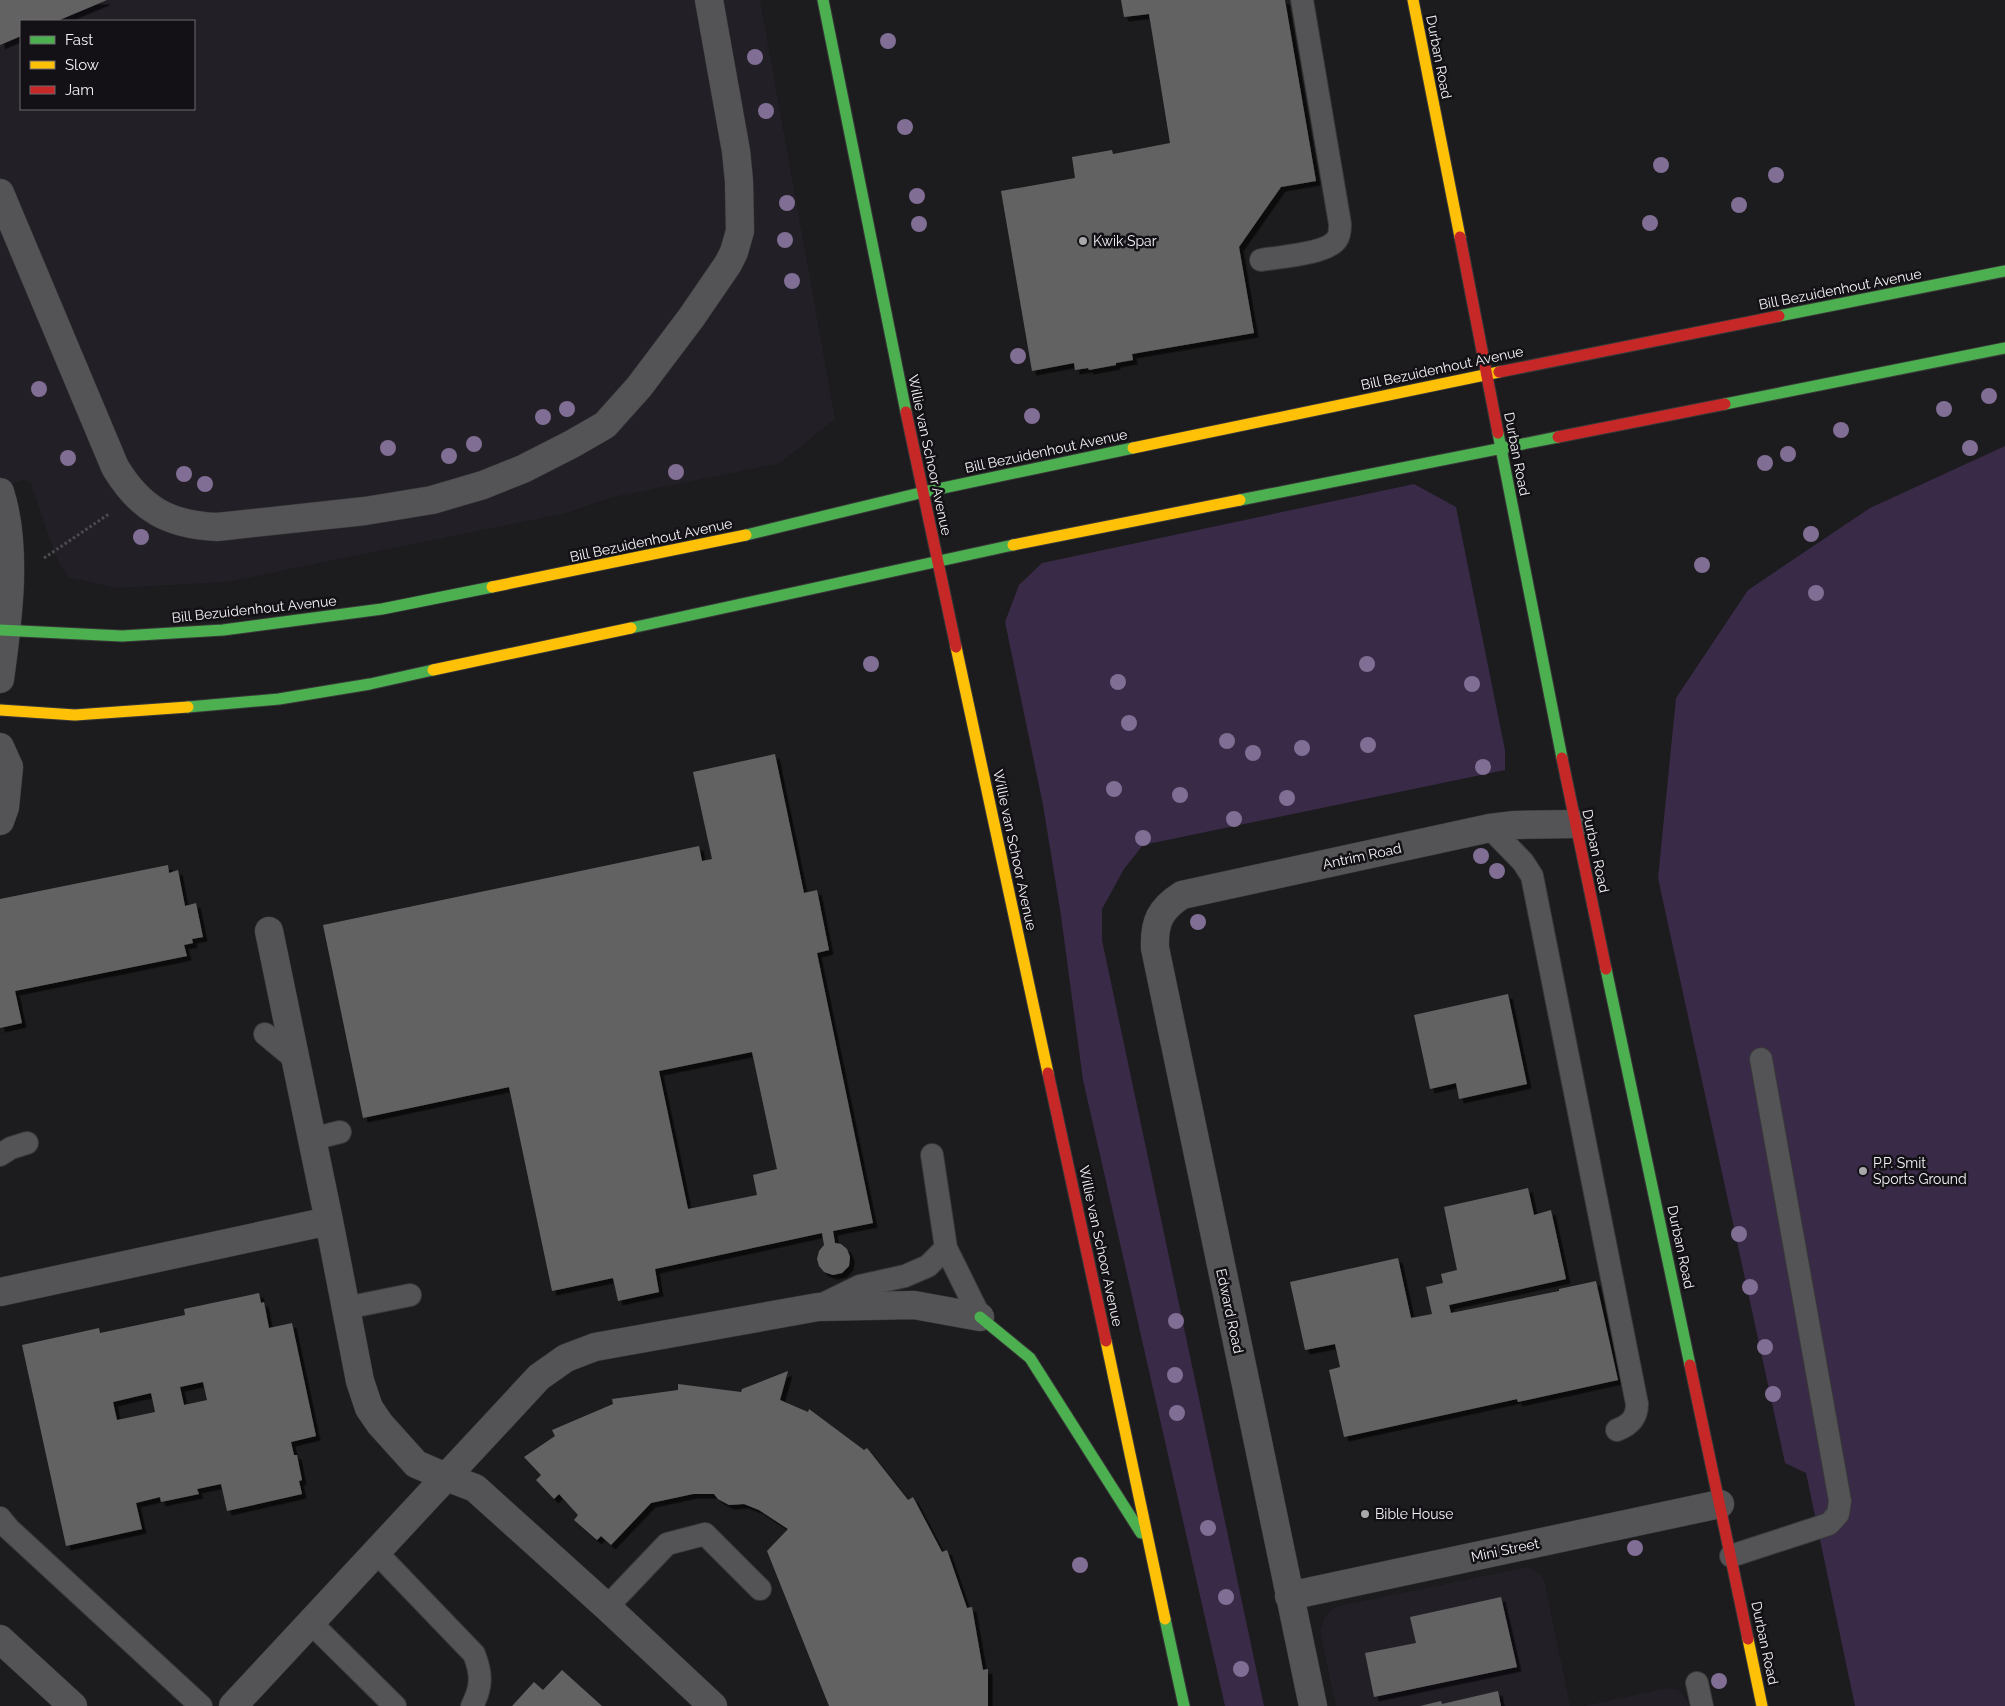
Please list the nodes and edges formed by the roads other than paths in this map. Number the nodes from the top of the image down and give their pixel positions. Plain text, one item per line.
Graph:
1 (709, 0) edge
2 (824, 0) edge
3 (1302, 0) edge
4 (1413, 0) edge
5 (0, 195) edge
6 (1262, 260) dead end
7 (2005, 271) edge
8 (2005, 348) edge
9 (1486, 374) junction
10 (1500, 448) junction
11 (0, 492) edge
12 (924, 492) junction
13 (937, 561) junction
14 (3, 631) edge
15 (0, 679) edge
16 (0, 710) edge
17 (0, 747) edge
18 (0, 821) edge
19 (1575, 824) junction
20 (1490, 828) junction
21 (1160, 916) joint
22 (269, 931) dead end
23 (265, 1034) dead end
24 (295, 1059) junction
25 (1761, 1060) dead end
26 (340, 1132) dead end
27 (312, 1139) junction
28 (27, 1143) dead end
29 (932, 1154) dead end
30 (0, 1155) edge
31 (329, 1221) junction
32 (946, 1248) junction
33 (0, 1292) edge
34 (410, 1295) dead end
35 (818, 1307) junction
36 (346, 1308) junction
37 (980, 1316) junction
38 (1617, 1430) dead end
39 (446, 1477) junction
40 (1720, 1504) junction
41 (0, 1518) edge
42 (1151, 1549) junction
43 (376, 1552) junction
44 (1731, 1556) junction
45 (760, 1589) dead end
46 (1289, 1596) junction
47 (607, 1606) junction
48 (310, 1623) junction
49 (0, 1640) edge
50 (1697, 1682) dead end
51 (236, 1705) edge
52 (73, 1706) edge
53 (201, 1706) edge
54 (396, 1706) edge
55 (472, 1706) edge
56 (713, 1706) edge
57 (1184, 1706) edge
58 (1313, 1706) edge
59 (1702, 1706) edge
60 (1762, 1706) edge

1 - 5 street
2 - 12 main road, Willie van Schoor Avenue
3 - 6 lane
4 - 9 main road, Durban Road
7 - 9 main road, Bill Bezuidenhout Avenue
8 - 10 main road
9 - 10 main road, Durban Road
9 - 12 main road, Bill Bezuidenhout Avenue
10 - 13 main road
10 - 19 main road, Durban Road
11 - 14 street
12 - 13 main road, Willie van Schoor Avenue
12 - 14 main road, Bill Bezuidenhout Avenue
13 - 16 main road
13 - 42 main road, Willie van Schoor Avenue
14 - 15 street
17 - 18 street
19 - 20 street, Antrim Road
19 - 40 main road, Durban Road
20 - 21 street, Antrim Road
20 - 38 lane
21 - 46 street, Edward Road
22 - 24 street
23 - 24 lane
24 - 27 street
25 - 44 lane
26 - 27 lane
27 - 31 street
28 - 30 lane
29 - 32 lane
31 - 33 street
31 - 36 street
32 - 35 lane
32 - 37 lane
34 - 36 lane
35 - 37 street
35 - 39 street
36 - 39 street
37 - 42 main road
39 - 43 street
39 - 47 street
40 - 44 main road, Durban Road
40 - 46 street, Mini Street
41 - 53 lane
42 - 57 main road, Willie van Schoor Avenue
43 - 48 street
43 - 55 lane
44 - 60 main road, Durban Road
45 - 47 lane
46 - 58 street, Edward Road
47 - 56 street
48 - 51 street
48 - 54 lane
49 - 52 street
50 - 59 lane

